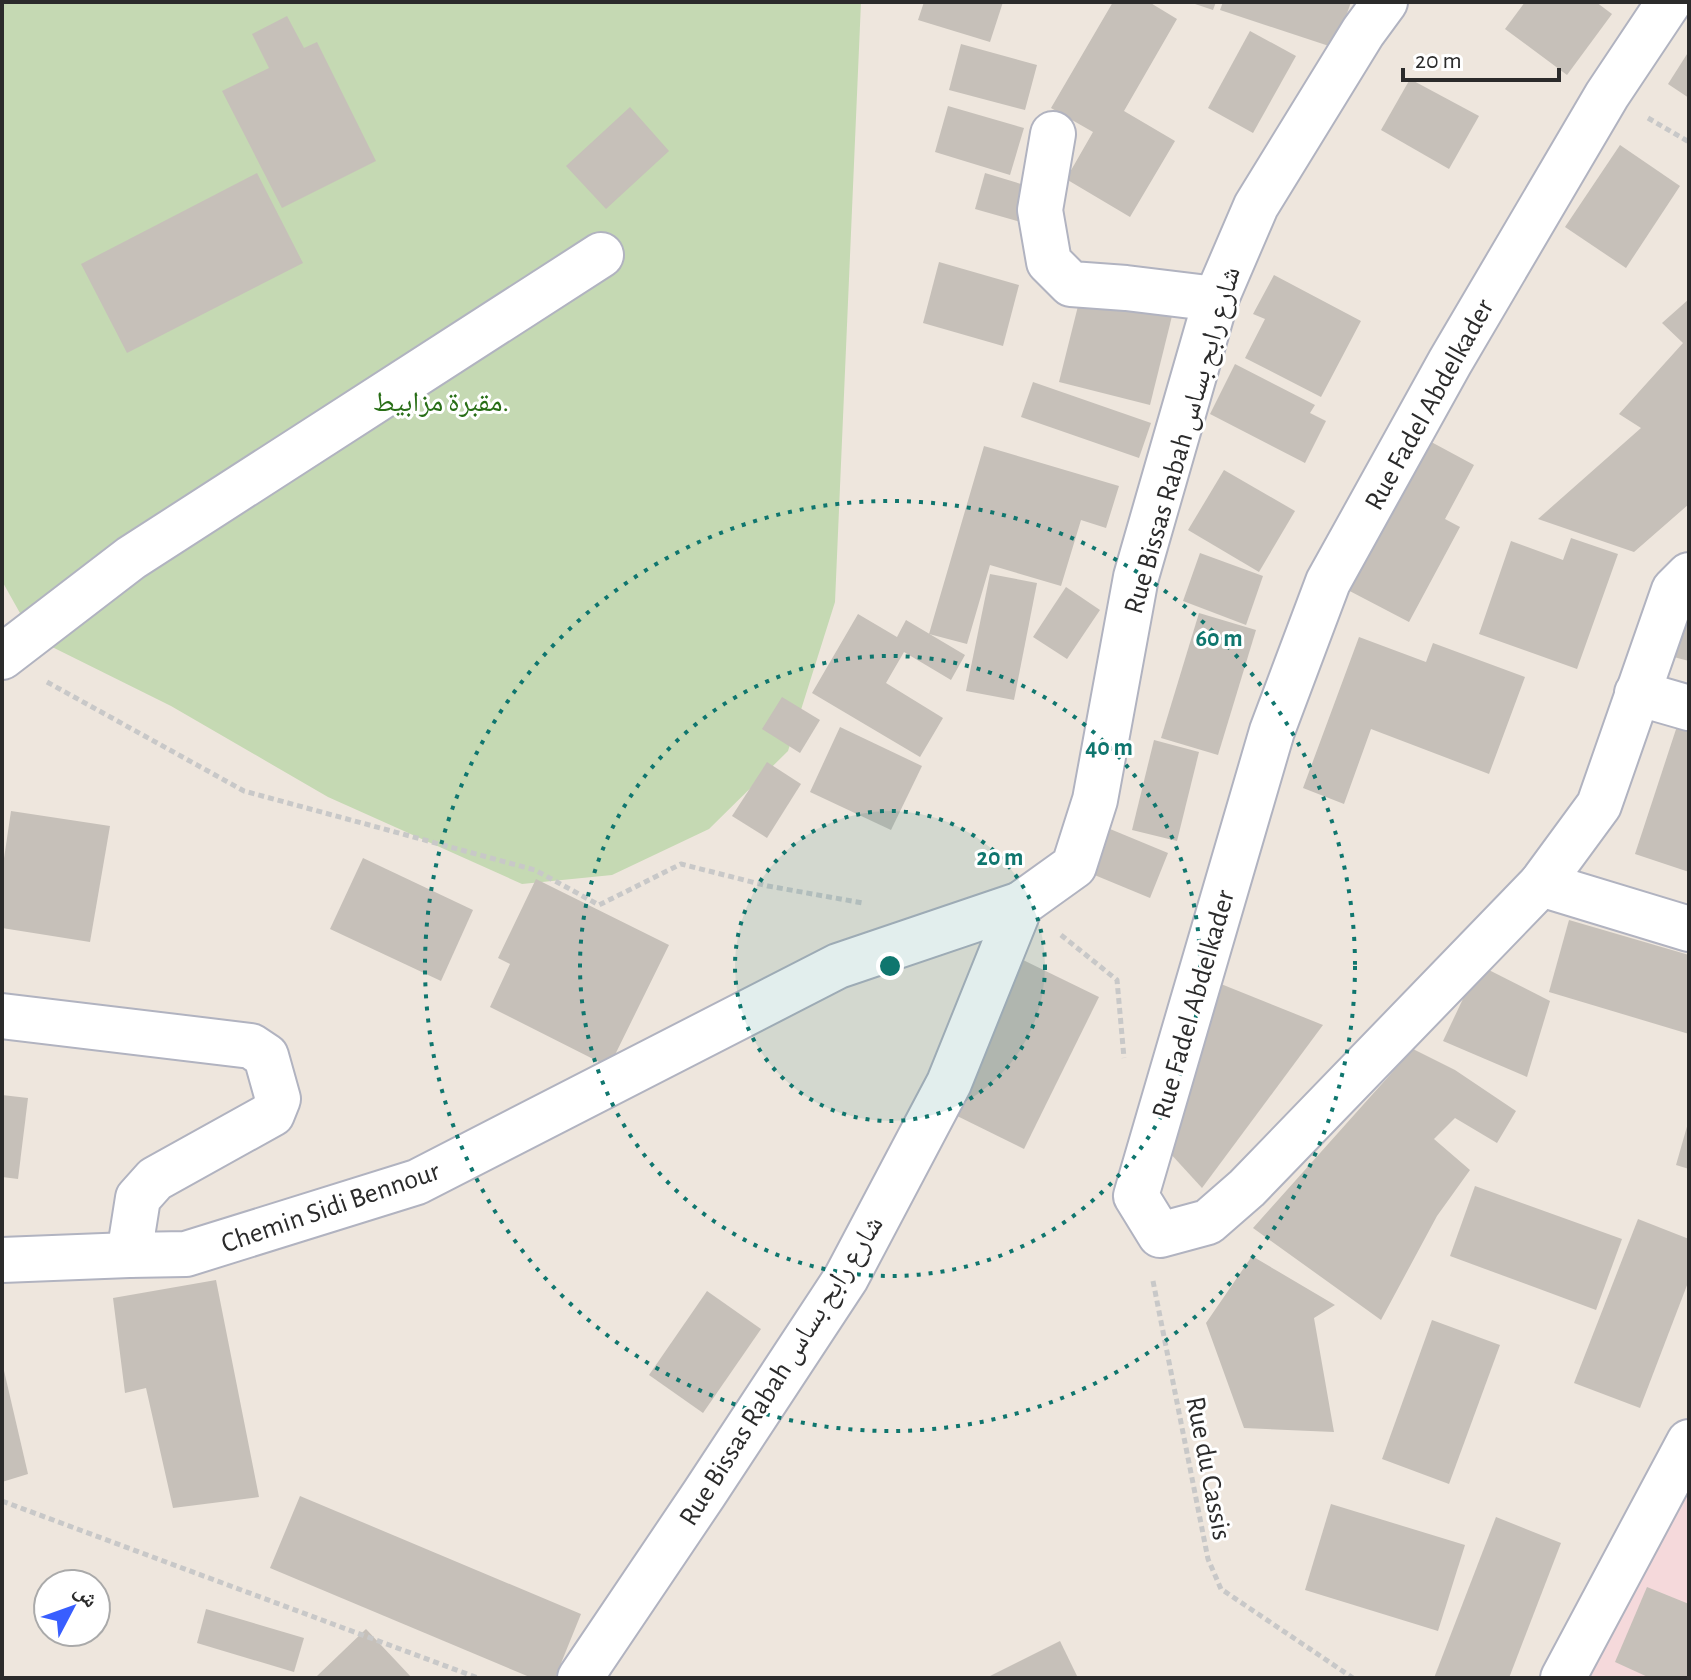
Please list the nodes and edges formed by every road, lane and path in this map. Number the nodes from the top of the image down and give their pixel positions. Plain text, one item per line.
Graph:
1 (1385, 2) edge
2 (1669, 2) edge
3 (1053, 134) dead end
4 (601, 255) dead end
5 (1216, 299) junction
6 (1689, 575) edge
7 (2, 657) edge
8 (41, 679) dead end
9 (1637, 693) junction
10 (1689, 708) edge
11 (1541, 884) junction
12 (1021, 904) junction
13 (877, 906) dead end
14 (1689, 929) edge
15 (2, 1016) edge
16 (1125, 1073) dead end
17 (129, 1255) junction
18 (2, 1260) edge
19 (1151, 1272) dead end
20 (1689, 1442) edge
21 (2, 1501) edge
22 (478, 1678) edge
23 (580, 1678) edge
24 (1353, 1678) edge
25 (1563, 1678) edge

1 - 5 street, Rue Bissas Rabah شارع رابح بساس
2 - 11 street, Rue Fadel Abdelkader
3 - 5 street
4 - 7 street
5 - 12 street, Rue Bissas Rabah شارع رابح بساس
6 - 9 street, Rue Fadel Abdelkader
8 - 13 path
9 - 10 street
9 - 11 street, Rue Fadel Abdelkader
11 - 14 street
12 - 16 path
12 - 17 street, Chemin Sidi Bennour
12 - 23 street, Rue Bissas Rabah شارع رابح بساس
15 - 17 street
17 - 18 street, Chemin Sidi Bennour
19 - 24 path, Rue du Cassis
20 - 25 street
21 - 22 path

